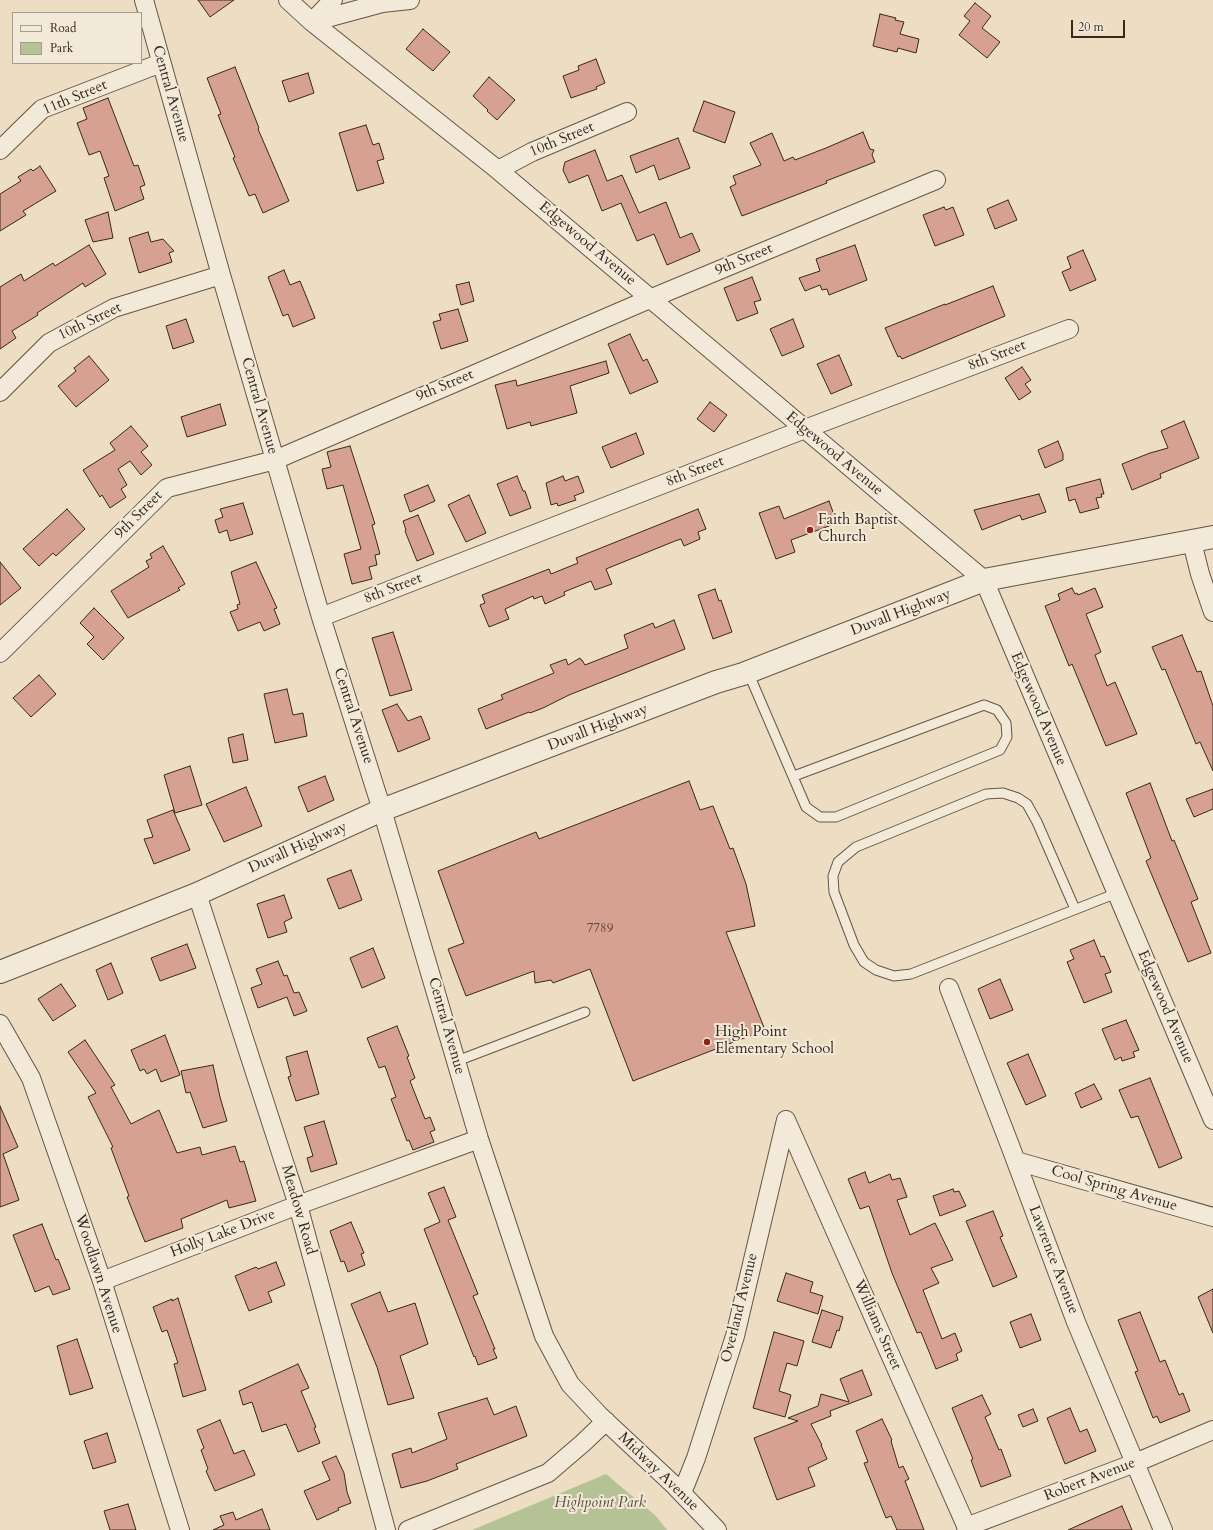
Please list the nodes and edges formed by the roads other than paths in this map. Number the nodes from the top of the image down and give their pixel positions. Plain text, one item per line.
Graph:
1 (144, 0) edge
2 (288, 0) edge
3 (333, 0) edge
4 (410, 0) edge
5 (312, 22) junction
6 (161, 62) junction
7 (627, 112) dead end
8 (0, 150) edge
9 (498, 170) junction
10 (936, 180) dead end
11 (221, 275) junction
12 (652, 298) junction
13 (1069, 329) dead end
14 (0, 392) edge
15 (805, 429) junction
16 (275, 460) junction
17 (1203, 539) edge
18 (984, 580) junction
19 (1213, 612) edge
20 (321, 617) junction
21 (0, 653) edge
22 (748, 672) junction
23 (794, 776) junction
24 (382, 810) junction
25 (1117, 893) junction
26 (197, 894) junction
27 (1075, 909) junction
28 (0, 972) edge
29 (949, 988) dead end
30 (585, 1012) dead end
31 (0, 1024) edge
32 (457, 1061) junction
33 (786, 1120) joint
34 (1213, 1120) edge
35 (479, 1139) junction
36 (1016, 1161) junction
37 (298, 1205) junction
38 (1213, 1217) edge
39 (102, 1281) junction
40 (602, 1418) junction
41 (1213, 1430) edge
42 (1135, 1463) junction
43 (682, 1493) junction
44 (448, 1523) edge
45 (967, 1528) edge
46 (180, 1530) edge
47 (386, 1530) edge
48 (408, 1530) edge
49 (716, 1530) edge
50 (1163, 1530) edge

1 - 6 street, Central Avenue
2 - 5 street, Edgewood Avenue
3 - 5 street
4 - 5 street
5 - 9 street, Edgewood Avenue
6 - 8 street, 11th Street
6 - 11 street, Central Avenue
7 - 9 street, 10th Street
9 - 12 street, Edgewood Avenue
10 - 12 street, 9th Street
11 - 14 street, 10th Street
11 - 16 street, Central Avenue
12 - 15 street, Edgewood Avenue
12 - 16 street, 9th Street
13 - 15 street, 8th Street
15 - 18 street, Edgewood Avenue
15 - 20 street, 8th Street
16 - 20 street, Central Avenue
16 - 21 street, 9th Street
17 - 18 street, Duvall Highway
17 - 19 street
18 - 22 street, Duvall Highway
18 - 25 street, Edgewood Avenue
20 - 24 street, Central Avenue
22 - 23 lane
22 - 24 street, Duvall Highway
23 - 23 lane
24 - 26 street, Duvall Highway
24 - 32 street, Central Avenue
25 - 27 lane
25 - 34 street, Edgewood Avenue
26 - 28 street, Duvall Highway
26 - 37 street, Meadow Road
27 - 27 lane
29 - 36 street, Lawrence Avenue
30 - 32 lane
31 - 39 street, Woodlawn Avenue
32 - 35 street, Central Avenue
33 - 43 street, Overland Avenue
33 - 45 street, Williams Street
35 - 37 street, Holly Lake Drive
35 - 40 street, Central Avenue
36 - 38 street, Cool Spring Avenue
36 - 42 street, Lawrence Avenue
37 - 39 street, Holly Lake Drive
37 - 47 street, Meadow Road
39 - 46 street, Woodlawn Avenue
40 - 43 street, Midway Avenue
40 - 44 street
41 - 42 street, Robert Avenue
42 - 45 street, Robert Avenue
42 - 50 street, Lawrence Avenue
43 - 49 street, Midway Avenue
44 - 48 street

